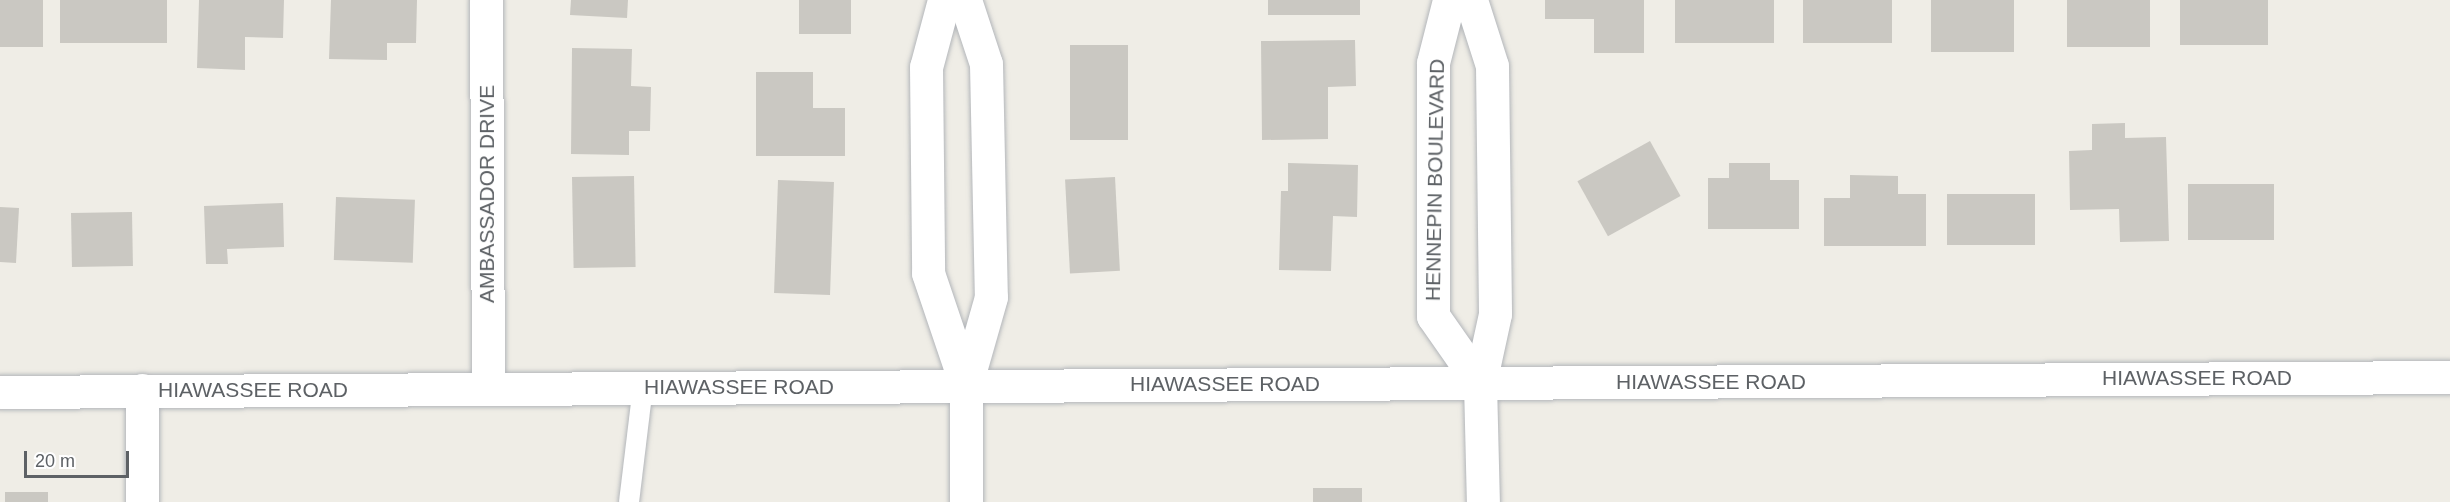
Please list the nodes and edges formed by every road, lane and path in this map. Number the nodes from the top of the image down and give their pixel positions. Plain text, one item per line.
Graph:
1 (486, 0) edge
2 (944, 0) edge
3 (965, 0) edge
4 (1449, 0) edge
5 (1472, 0) edge
6 (2450, 377) edge
7 (1480, 383) junction
8 (966, 385) junction
9 (643, 387) junction
10 (488, 388) junction
11 (142, 390) junction
12 (0, 392) edge
13 (142, 502) edge
14 (628, 502) edge
15 (966, 502) edge
16 (1483, 502) edge

1 - 10 main road, AMBASSADOR DRIVE
2 - 8 main road
3 - 8 main road
4 - 7 main road, HENNEPIN BOULEVARD
5 - 7 main road
6 - 7 main road, HIAWASSEE ROAD
7 - 8 main road, HIAWASSEE ROAD
7 - 16 main road
8 - 9 main road, HIAWASSEE ROAD
8 - 15 main road
9 - 10 main road, HIAWASSEE ROAD
9 - 14 lane
10 - 11 main road, HIAWASSEE ROAD
11 - 12 main road, HIAWASSEE ROAD
11 - 13 main road

